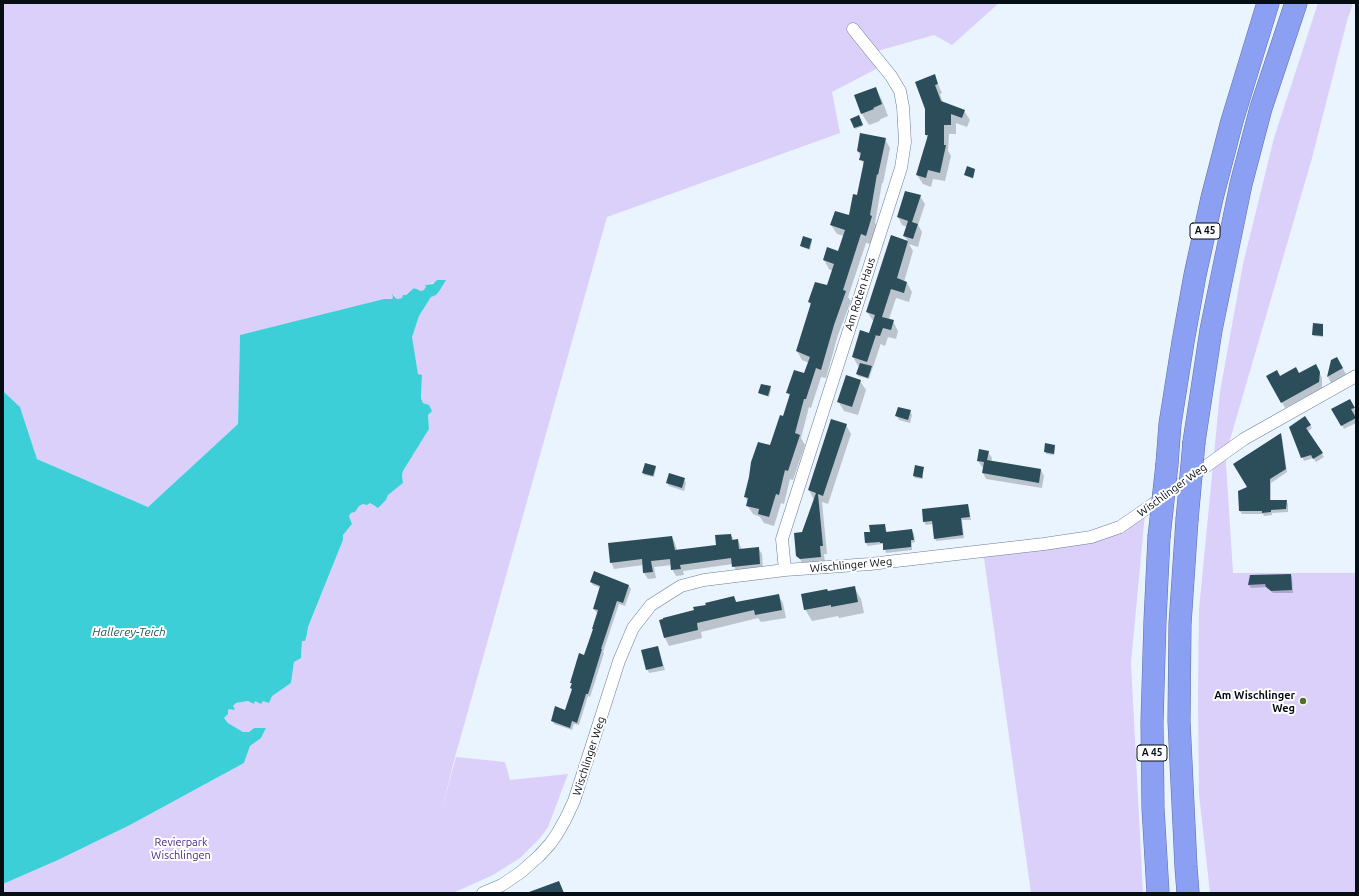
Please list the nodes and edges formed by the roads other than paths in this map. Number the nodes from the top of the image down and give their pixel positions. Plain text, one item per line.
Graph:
1 (1268, 3) edge
2 (1296, 3) edge
3 (852, 30) dead end
4 (1356, 376) edge
5 (785, 570) junction
6 (1158, 890) edge
7 (483, 893) edge
8 (1188, 893) edge

1 - 6 highway, A 45, bridge
2 - 8 highway, A 45, bridge
3 - 5 street, Am Roten Haus
4 - 5 street, Wischlinger Weg
5 - 7 street, Wischlinger Weg

